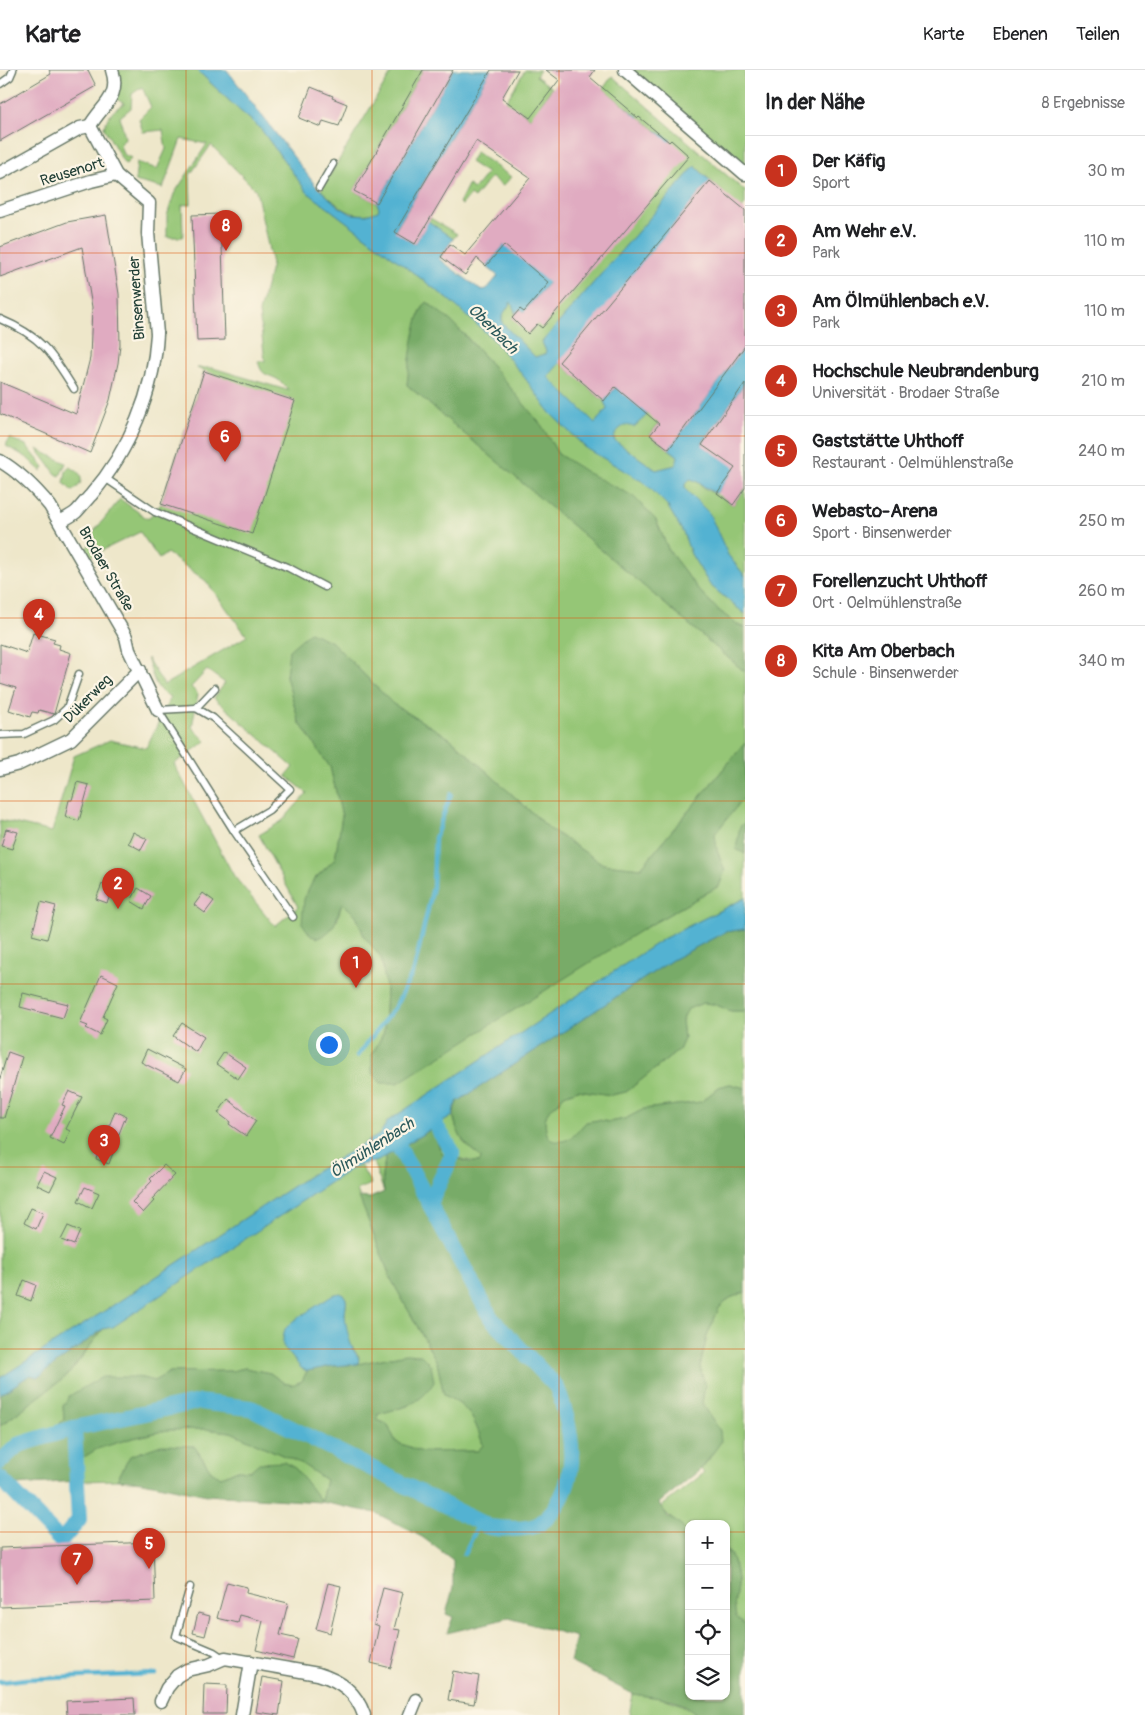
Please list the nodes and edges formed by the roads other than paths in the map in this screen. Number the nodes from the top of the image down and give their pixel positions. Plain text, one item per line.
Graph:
1 (13, 70) edge
2 (112, 70) edge
3 (625, 70) edge
4 (0, 84) edge
5 (90, 126) junction
6 (333, 164) dead end
7 (0, 173) edge
8 (745, 174) edge
9 (116, 175) junction
10 (318, 188) dead end
11 (0, 211) edge
12 (0, 319) edge
13 (74, 389) dead end
14 (0, 461) edge
15 (105, 478) junction
16 (60, 522) junction
17 (324, 587) dead end
18 (140, 670) junction
19 (78, 674) dead end
20 (215, 688) dead end
21 (196, 708) junction
22 (158, 710) junction
23 (0, 735) edge
24 (0, 770) edge
25 (234, 831) junction
26 (293, 917) dead end
27 (190, 1587) dead end
28 (224, 1658) junction
29 (251, 1662) junction
30 (416, 1700) dead end
31 (161, 1701) dead end
32 (242, 1715) edge
33 (364, 1715) edge
34 (410, 1715) edge

1 - 4 lane
2 - 5 street
3 - 8 street
5 - 7 street, Reusenort
5 - 9 street, Reusenort
6 - 10 lane
9 - 11 street, Reusenort
9 - 15 street, Binsenwerder
12 - 13 lane
14 - 16 street, Brodaer Straße
15 - 16 street, Binsenwerder
15 - 17 lane
16 - 18 street, Brodaer Straße
18 - 22 street, Brodaer Straße
18 - 24 street, Dükerweg
19 - 23 lane
20 - 21 lane
21 - 22 lane
21 - 25 lane
22 - 25 lane
25 - 26 lane
27 - 28 lane
28 - 29 street
28 - 31 street
29 - 32 street
29 - 33 street
30 - 34 street

